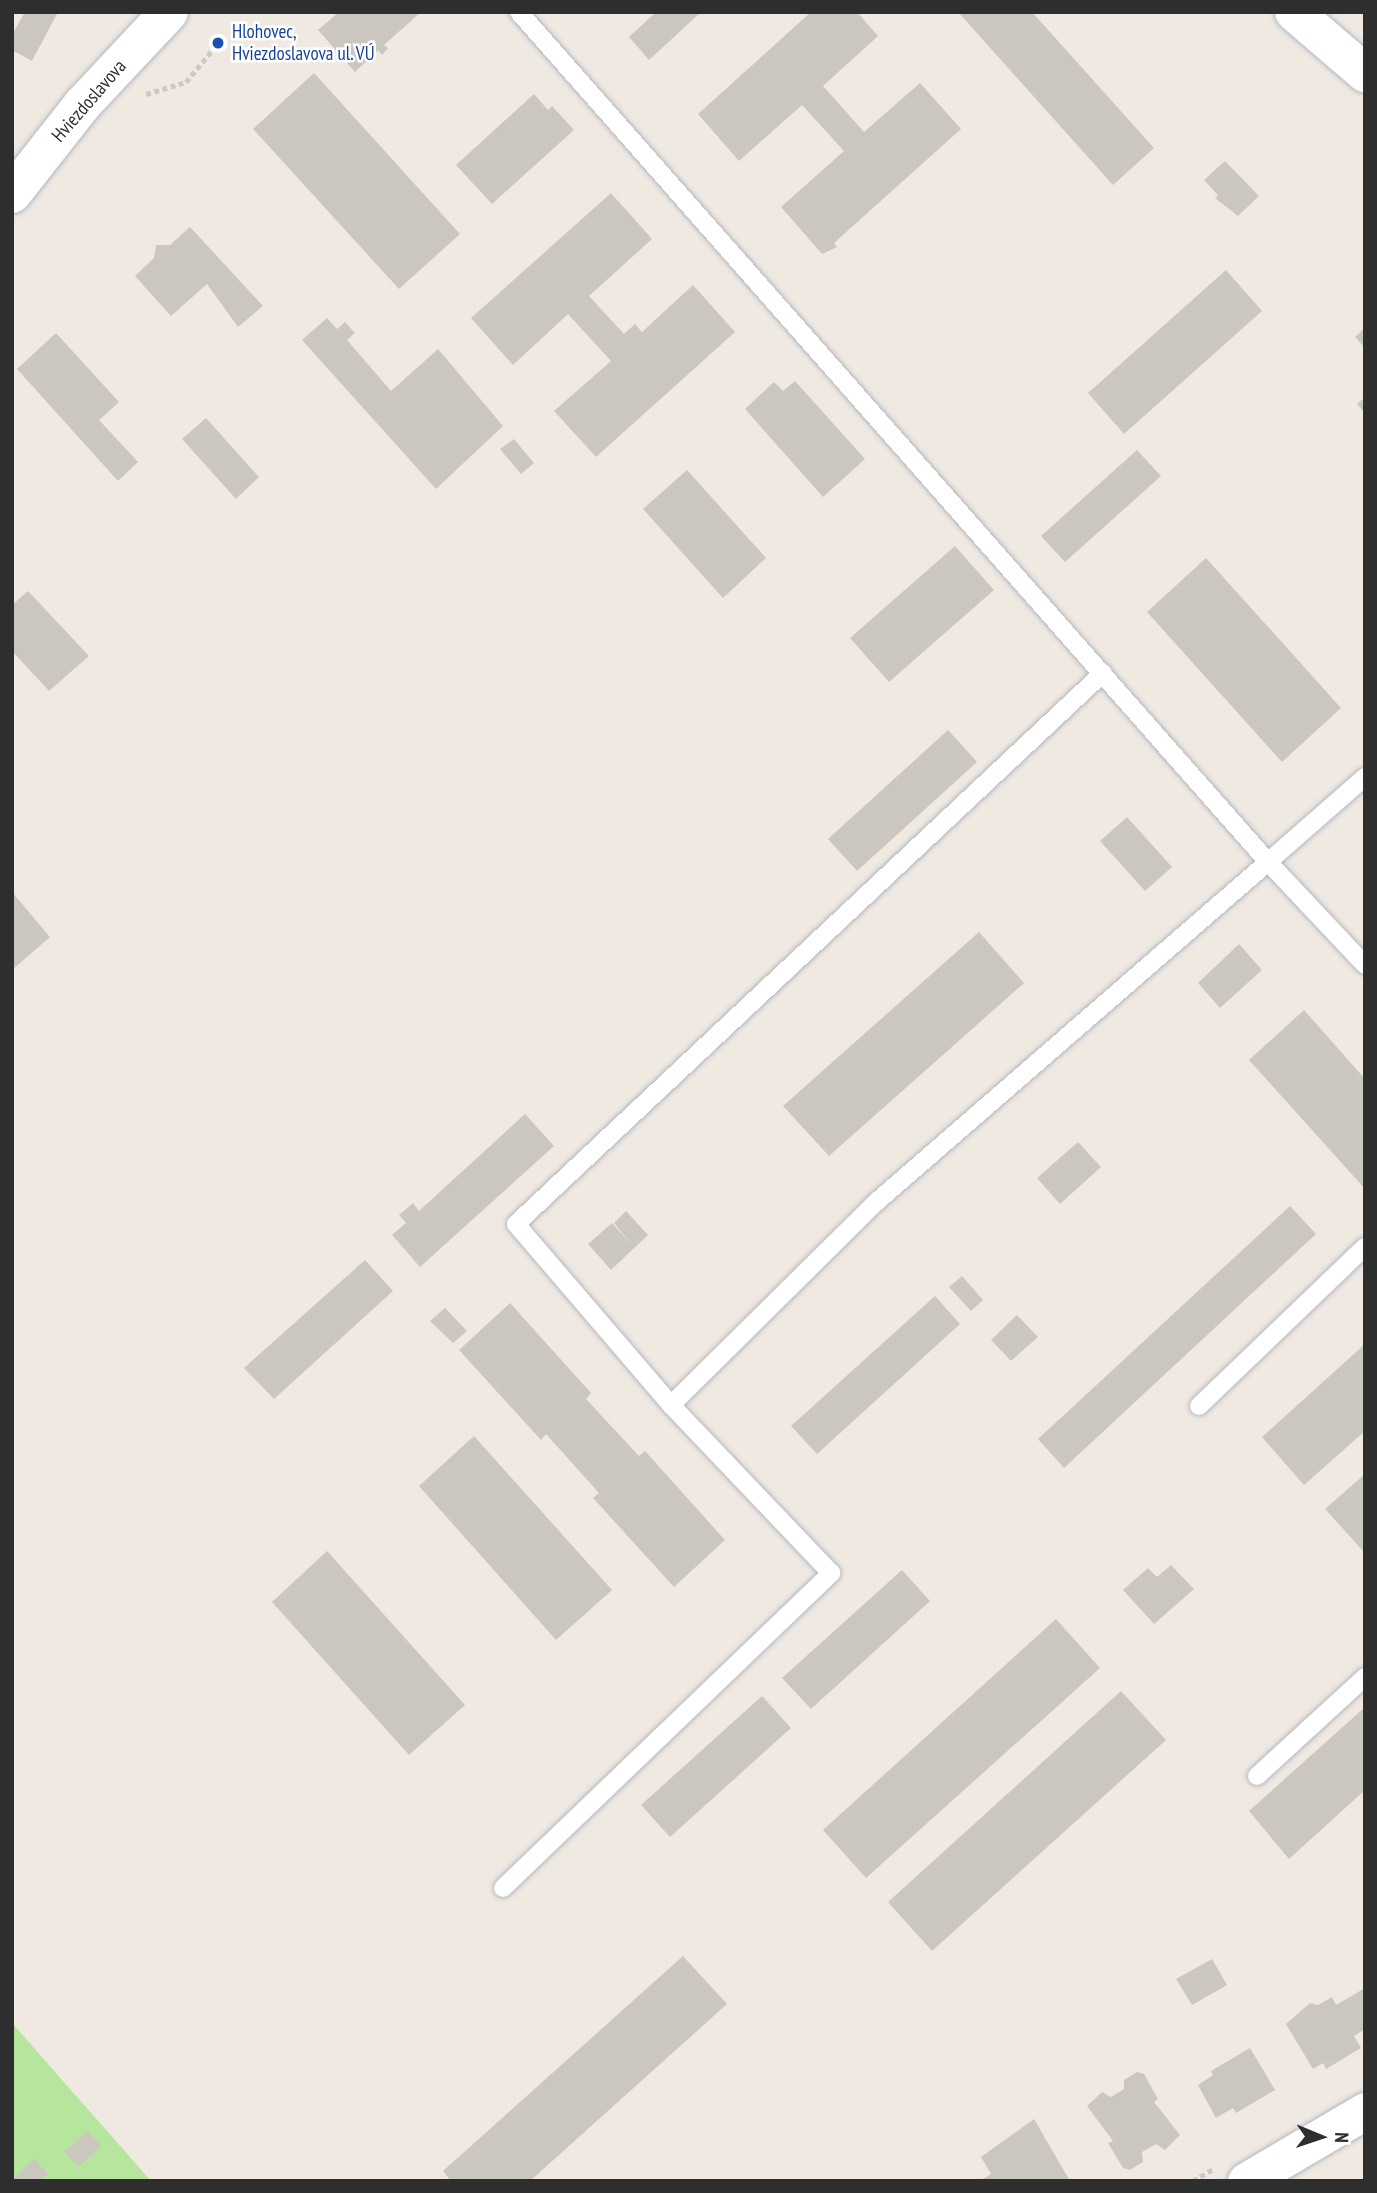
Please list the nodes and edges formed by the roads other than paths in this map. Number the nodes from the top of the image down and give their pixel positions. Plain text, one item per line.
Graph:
1 (169, 12) edge
2 (519, 12) edge
3 (1294, 12) edge
4 (1365, 73) edge
5 (12, 194) edge
6 (1103, 673) junction
7 (1365, 777) edge
8 (1268, 862) junction
9 (1365, 965) edge
10 (1365, 1247) edge
11 (671, 1405) junction
12 (1199, 1406) dead end
13 (1365, 1677) edge
14 (1257, 1776) dead end
15 (503, 1888) dead end
16 (1365, 2111) edge
17 (1246, 2181) edge

1 - 5 main road, Hviezdoslavova
2 - 6 lane
3 - 4 main road
6 - 8 lane
6 - 11 lane
7 - 8 lane
8 - 9 lane
8 - 11 lane
10 - 12 lane
11 - 15 lane
13 - 14 lane
16 - 17 street

